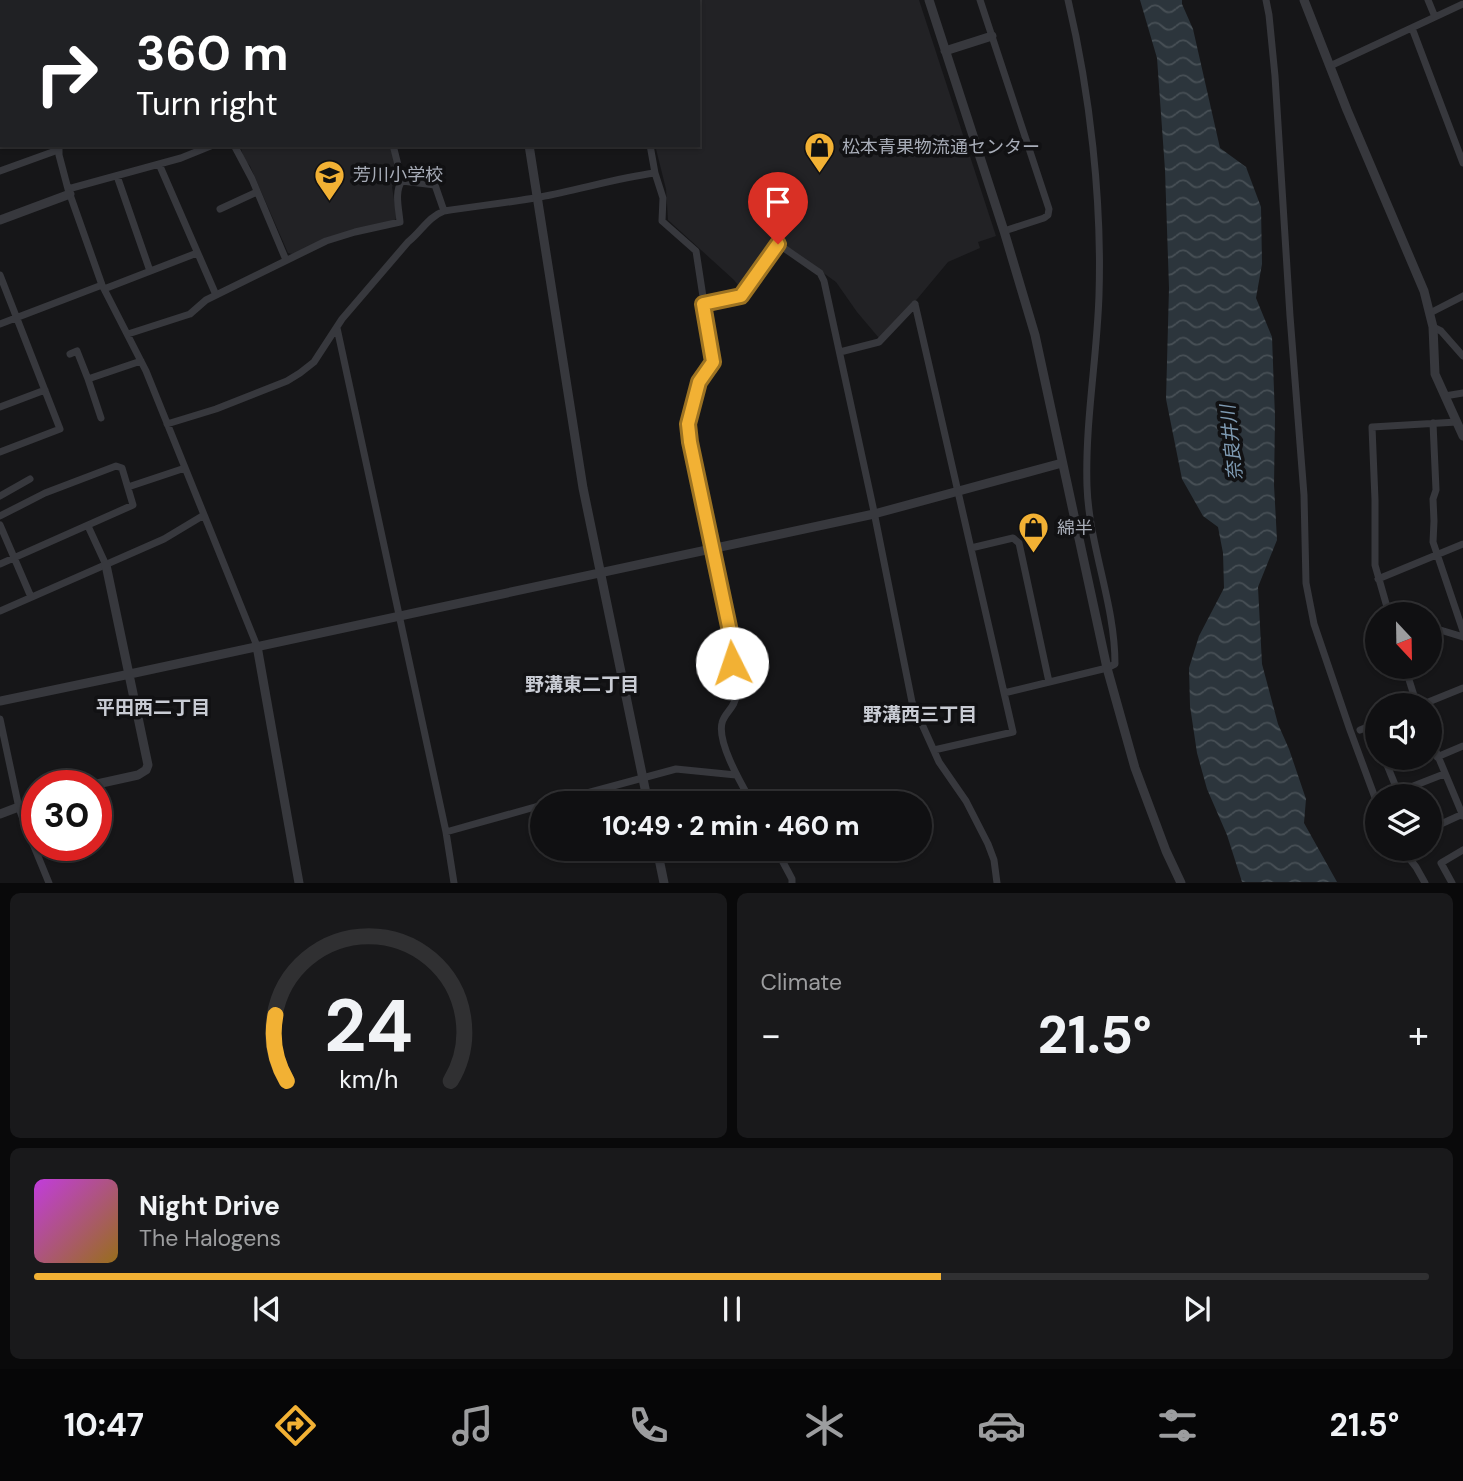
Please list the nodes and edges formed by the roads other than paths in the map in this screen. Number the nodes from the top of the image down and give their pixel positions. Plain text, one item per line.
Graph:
1 (929, 0) edge
2 (980, 0) edge
3 (1068, 0) edge
4 (1304, 0) edge
5 (1428, 0) edge
6 (1267, 2) edge
7 (1463, 4) edge
8 (1435, 17) junction
9 (1412, 28) junction
10 (992, 36) junction
11 (945, 51) junction
12 (1330, 66) junction
13 (209, 147) edge
14 (235, 147) edge
15 (394, 147) edge
16 (529, 147) edge
17 (650, 147) edge
18 (59, 148) edge
19 (1463, 163) edge
20 (159, 164) junction
21 (0, 171) edge
22 (656, 173) junction
23 (117, 176) junction
24 (402, 181) junction
25 (69, 191) junction
26 (257, 192) junction
27 (538, 197) junction
28 (220, 209) dead end
29 (444, 211) junction
30 (0, 220) edge
31 (1004, 231) junction
32 (197, 253) junction
33 (286, 260) junction
34 (150, 271) junction
35 (0, 275) edge
36 (103, 287) junction
37 (216, 295) junction
38 (1463, 296) edge
39 (703, 304) junction
40 (1430, 313) junction
41 (17, 318) junction
42 (0, 324) edge
43 (1433, 327) junction
44 (337, 328) junction
45 (128, 334) junction
46 (840, 352) junction
47 (69, 354) dead end
48 (1463, 356) edge
49 (141, 361) junction
50 (88, 379) junction
51 (45, 390) junction
52 (1463, 393) edge
53 (1445, 396) junction
54 (0, 407) edge
55 (101, 418) dead end
56 (1457, 422) junction
57 (1433, 423) junction
58 (167, 424) junction
59 (1463, 436) edge
60 (0, 452) edge
61 (1062, 463) junction
62 (185, 468) junction
63 (30, 480) dead end
64 (128, 487) junction
65 (958, 491) junction
66 (0, 496) edge
67 (874, 514) junction
68 (204, 515) junction
69 (0, 516) edge
70 (0, 525) edge
71 (88, 526) junction
72 (1463, 544) edge
73 (712, 548) junction
74 (971, 548) junction
75 (1438, 554) junction
76 (14, 558) junction
77 (0, 564) edge
78 (106, 565) junction
79 (599, 572) junction
80 (1378, 579) junction
81 (31, 597) junction
82 (1385, 602) edge
83 (0, 611) edge
84 (399, 616) junction
85 (1442, 631) edge
86 (1463, 631) edge
87 (1463, 637) edge
88 (257, 646) junction
89 (1107, 668) junction
90 (130, 674) junction
91 (1049, 682) junction
92 (1463, 688) edge
93 (1004, 693) junction
94 (1442, 696) edge
95 (0, 701) edge
96 (0, 719) edge
97 (1365, 728) edge
98 (1360, 730) dead end
99 (1463, 746) edge
100 (934, 750) junction
101 (1442, 755) edge
102 (1442, 769) edge
103 (1389, 770) edge
104 (1444, 774) junction
105 (736, 775) junction
106 (642, 778) junction
107 (112, 781) edge
108 (1370, 784) edge
109 (594, 791) edge
110 (645, 791) edge
111 (745, 791) edge
112 (19, 807) junction
113 (530, 808) edge
114 (0, 814) edge
115 (1463, 815) edge
116 (1442, 824) edge
117 (446, 832) junction
118 (1463, 849) edge
119 (659, 861) edge
120 (782, 861) edge
121 (1410, 861) edge
122 (453, 882) edge
123 (997, 882) edge
124 (49, 883) edge
125 (299, 883) edge
126 (664, 883) edge
127 (793, 883) edge
128 (1181, 883) edge
129 (1425, 883) edge
130 (1452, 883) edge

1 - 11 street
2 - 10 street
3 - 89 street
4 - 12 street
5 - 8 street
6 - 108 street
7 - 8 street
8 - 9 street
9 - 12 street
9 - 19 street
10 - 11 street
10 - 31 street
11 - 31 street
12 - 40 street
13 - 20 street
14 - 26 street
15 - 24 street
16 - 27 street
17 - 22 street
18 - 21 street
18 - 25 street
20 - 23 street
20 - 32 street
22 - 27 street
22 - 39 street
23 - 25 street
23 - 34 street
24 - 29 street
24 - 33 street
25 - 30 street
25 - 36 street
26 - 28 street
26 - 33 street
27 - 29 street
27 - 79 street
29 - 44 street
31 - 61 street
32 - 34 street
32 - 37 street
33 - 37 street
34 - 36 street
35 - 41 street
36 - 41 street
36 - 45 street
37 - 45 street
38 - 40 street
39 - 46 street
39 - 73 street
40 - 43 street
41 - 42 street
41 - 51 street
43 - 48 street
43 - 53 street
44 - 58 street
44 - 84 street
45 - 49 street
46 - 65 street
46 - 67 street
47 - 50 street
49 - 50 street
49 - 58 street
50 - 55 street
51 - 54 street
51 - 60 street
52 - 53 street
53 - 56 street
56 - 57 street
56 - 59 street
57 - 75 street
57 - 80 street
58 - 62 street
61 - 65 street
61 - 89 street
62 - 64 street
62 - 68 street
63 - 66 street
64 - 69 street
64 - 71 street
65 - 67 street
65 - 74 street
67 - 73 street
67 - 100 street
68 - 78 street
68 - 88 street
70 - 76 street
71 - 76 street
71 - 78 street
72 - 75 street
73 - 79 street
73 - 105 street
74 - 91 street
74 - 93 street
75 - 80 street
75 - 86 street
76 - 77 street
76 - 81 street
78 - 81 street
78 - 90 street
79 - 84 street
79 - 106 street
80 - 82 street
81 - 83 street
84 - 88 street
84 - 117 street
85 - 87 street
88 - 90 street
88 - 125 street
89 - 91 street
89 - 128 street
90 - 95 street
90 - 107 street
91 - 93 street
92 - 94 street
93 - 100 street
96 - 112 street
97 - 98 street
99 - 101 street
100 - 123 street
102 - 104 street
103 - 104 street
104 - 115 street
105 - 106 street
105 - 111 street
106 - 109 street
106 - 110 street
112 - 114 street
112 - 124 street
113 - 117 street
115 - 116 street
117 - 122 street
118 - 130 street
119 - 126 street
120 - 127 street
121 - 129 street

